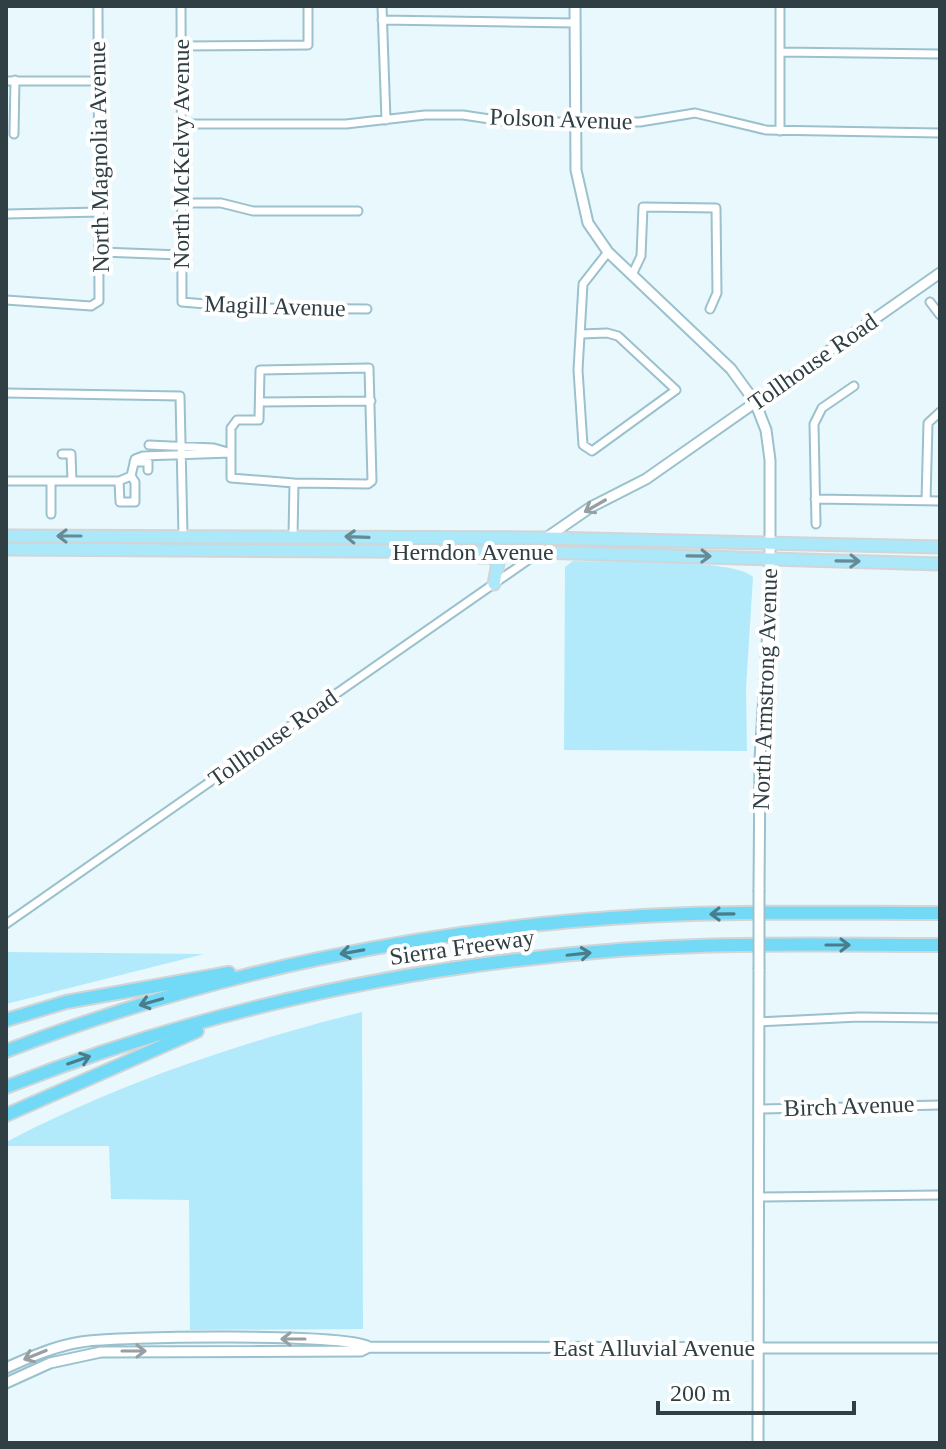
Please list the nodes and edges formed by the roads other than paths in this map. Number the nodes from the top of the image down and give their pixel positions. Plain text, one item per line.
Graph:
1 (98, 6) edge
2 (181, 6) edge
3 (308, 6) edge
4 (382, 6) edge
5 (575, 6) edge
6 (780, 6) edge
7 (382, 20) junction
8 (575, 23) junction
9 (181, 46) junction
10 (780, 52) junction
11 (940, 54) edge
12 (11, 80) edge
13 (98, 81) junction
14 (386, 120) junction
15 (576, 121) junction
16 (181, 124) junction
17 (780, 131) junction
18 (940, 133) edge
19 (14, 134) dead end
20 (182, 203) junction
21 (358, 211) dead end
22 (100, 212) junction
23 (6, 214) edge
24 (101, 252) junction
25 (608, 252) junction
26 (181, 255) junction
27 (940, 273) edge
28 (632, 275) junction
29 (6, 300) edge
30 (182, 302) joint
31 (930, 302) dead end
32 (367, 309) dead end
33 (710, 309) dead end
34 (940, 315) edge
35 (582, 334) junction
36 (854, 386) dead end
37 (6, 393) edge
38 (371, 401) junction
39 (260, 402) junction
40 (755, 402) junction
41 (939, 412) edge
42 (149, 445) dead end
43 (181, 452) junction
44 (231, 453) junction
45 (62, 454) dead end
46 (134, 461) junction
47 (148, 470) dead end
48 (131, 476) junction
49 (6, 481) edge
50 (51, 481) junction
51 (72, 481) junction
52 (119, 481) junction
53 (294, 483) junction
54 (815, 499) junction
55 (926, 501) junction
56 (940, 501) edge
57 (51, 514) dead end
58 (816, 524) dead end
59 (6, 536) edge
60 (293, 536) junction
61 (515, 538) junction
62 (546, 538) junction
63 (675, 540) junction
64 (184, 542) junction
65 (771, 543) junction
66 (940, 547) edge
67 (6, 549) edge
68 (453, 551) junction
69 (539, 552) junction
70 (770, 558) junction
71 (940, 564) edge
72 (494, 584) junction
73 (940, 913) edge
74 (6, 924) edge
75 (940, 945) edge
76 (280, 967) junction
77 (342, 988) junction
78 (940, 1018) edge
79 (6, 1020) edge
80 (759, 1022) junction
81 (6, 1051) edge
82 (6, 1087) edge
83 (940, 1105) edge
84 (759, 1109) junction
85 (6, 1115) edge
86 (940, 1195) edge
87 (759, 1197) junction
88 (369, 1347) junction
89 (758, 1348) junction
90 (940, 1348) edge
91 (6, 1368) edge
92 (6, 1383) edge
93 (758, 1443) edge

1 - 13 street, North Magnolia Avenue
2 - 9 street, North McKelvy Avenue
3 - 9 street
4 - 7 street
5 - 8 street, North Armstrong Avenue
6 - 10 street
7 - 8 street
7 - 14 street
8 - 15 street, North Armstrong Avenue
9 - 16 street, North McKelvy Avenue
10 - 11 street
10 - 17 street
12 - 13 street
12 - 19 street
13 - 22 street, North Magnolia Avenue
14 - 15 street, Polson Avenue
14 - 16 street, Polson Avenue
15 - 17 street, Polson Avenue
15 - 25 street, North Armstrong Avenue
16 - 20 street, North McKelvy Avenue
17 - 18 street, Polson Avenue
20 - 21 street
20 - 26 street, North McKelvy Avenue
22 - 23 street
22 - 24 street, North Magnolia Avenue
24 - 26 street
24 - 29 street, North Magnolia Avenue
25 - 28 street, North Armstrong Avenue
25 - 35 street
26 - 30 street, North McKelvy Avenue
27 - 40 street, Tollhouse Road
28 - 33 street
28 - 40 street, North Armstrong Avenue
30 - 32 street, Magill Avenue
31 - 34 street
35 - 35 street
36 - 54 street
37 - 43 street
38 - 39 street
38 - 39 street
38 - 53 street
39 - 44 street
40 -> 62 street, Tollhouse Road
40 - 65 street, North Armstrong Avenue
41 - 55 street
42 - 43 street
43 - 44 street
43 - 46 street
43 - 64 street
44 - 53 street
45 - 51 street
46 - 47 street
46 - 48 street
48 - 52 street
48 - 52 street
49 - 50 street
50 - 51 street
50 - 57 street
51 - 52 street
53 - 60 street
54 - 55 street
54 - 58 street
55 - 56 street
64 -> 59 main road, Herndon Avenue
61 -> 60 main road, Herndon Avenue
60 - 64 main road, Herndon Avenue
61 - 62 main road, Herndon Avenue
61 - 68 main road
62 - 63 main road, Herndon Avenue
63 - 65 main road, Herndon Avenue
63 - 69 main road
64 - 67 main road, Herndon Avenue
64 - 68 main road, Herndon Avenue
65 - 66 main road, Herndon Avenue
65 - 70 street, North Armstrong Avenue
68 - 69 main road, Herndon Avenue
68 - 72 main road
69 -> 70 main road, Herndon Avenue
69 - 72 street, Tollhouse Road
70 -> 71 main road, Herndon Avenue
70 - 80 street, North Armstrong Avenue, bridge
72 - 74 street, Tollhouse Road
73 -> 76 highway, Sierra Freeway
77 -> 75 highway, Sierra Freeway
76 - 79 highway
76 -> 81 highway, Sierra Freeway
82 -> 77 highway, Sierra Freeway
77 - 85 highway
78 - 80 street
80 - 84 street, North Armstrong Avenue
83 - 84 street, Birch Avenue
84 - 87 street, North Armstrong Avenue
86 - 87 street
87 - 89 street, North Armstrong Avenue
88 - 89 street, East Alluvial Avenue
88 -> 91 street, East Alluvial Avenue
92 -> 88 street, East Alluvial Avenue
89 - 90 street, East Alluvial Avenue
89 - 93 street, North Armstrong Avenue

